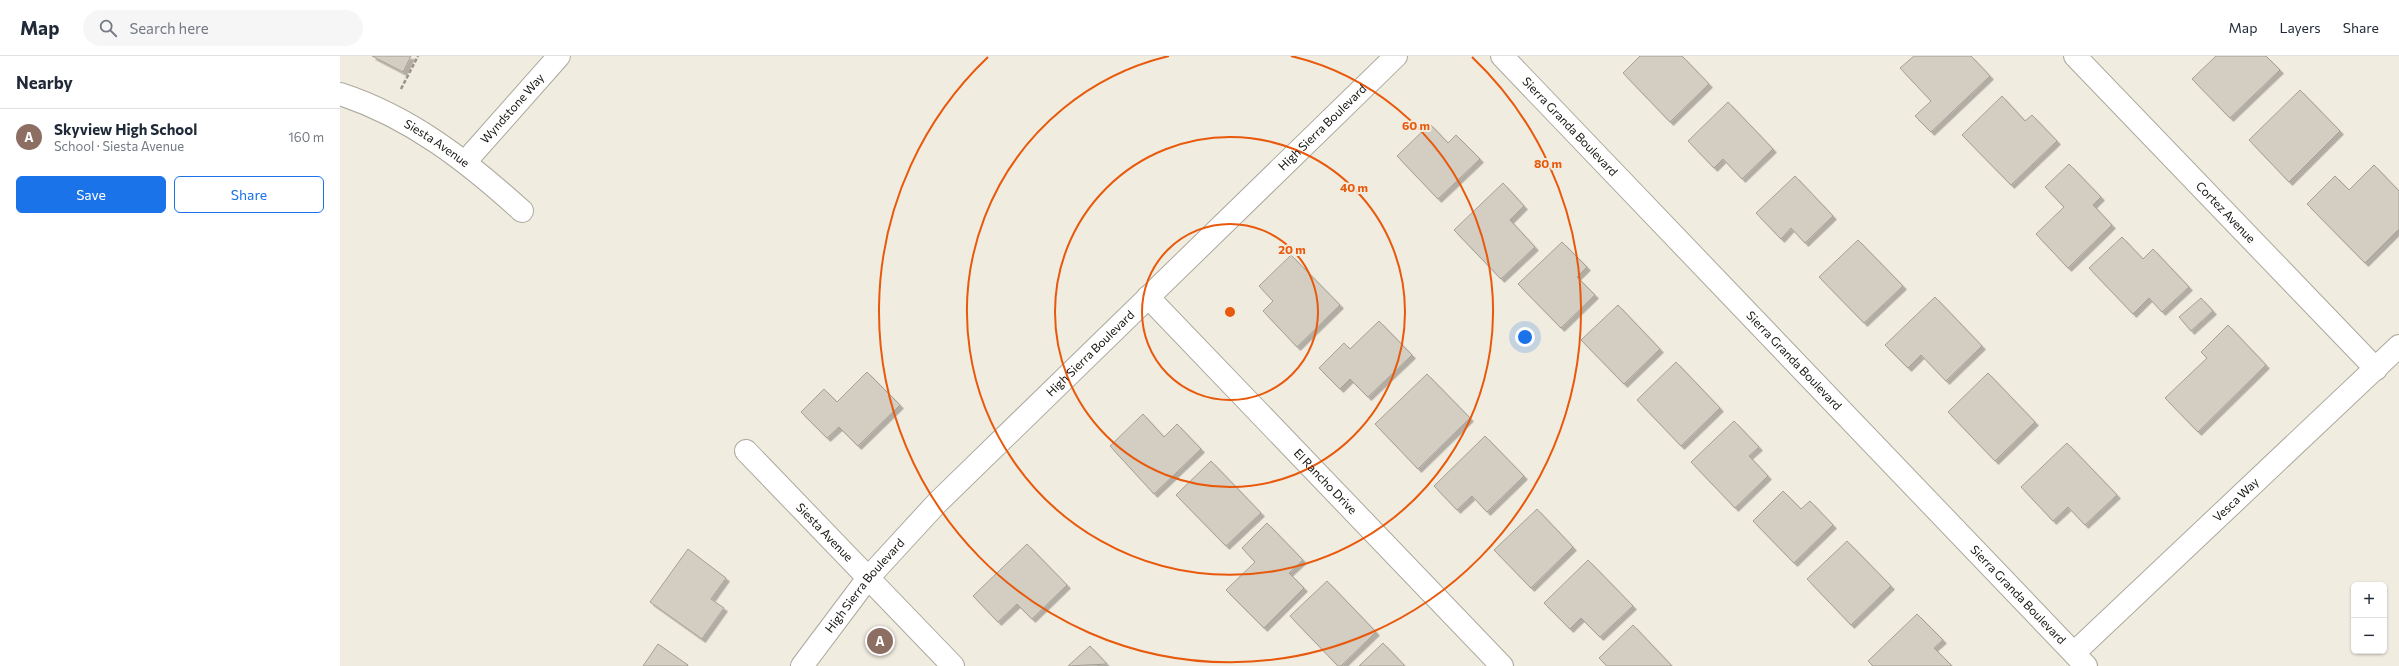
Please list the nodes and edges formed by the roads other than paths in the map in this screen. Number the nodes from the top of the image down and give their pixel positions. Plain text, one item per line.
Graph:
1 (559, 56) edge
2 (1396, 56) edge
3 (1502, 56) edge
4 (2075, 56) edge
5 (340, 94) edge
6 (466, 162) junction
7 (522, 211) dead end
8 (1148, 297) junction
9 (2399, 346) edge
10 (2376, 369) junction
11 (746, 451) dead end
12 (868, 578) junction
13 (2080, 660) edge
14 (802, 666) edge
15 (953, 666) edge
16 (1502, 666) edge

1 - 6 street, Wyndstone Way
2 - 8 street, High Sierra Boulevard
3 - 13 street, Sierra Granda Boulevard
4 - 10 street, Cortez Avenue
5 - 6 street, Siesta Avenue
6 - 7 street, Siesta Avenue
8 - 12 street, High Sierra Boulevard
8 - 16 street, El Rancho Drive
9 - 10 street, Vesca Way
10 - 13 street, Vesca Way
11 - 12 street, Siesta Avenue
12 - 14 street, High Sierra Boulevard
12 - 15 street, Siesta Avenue

